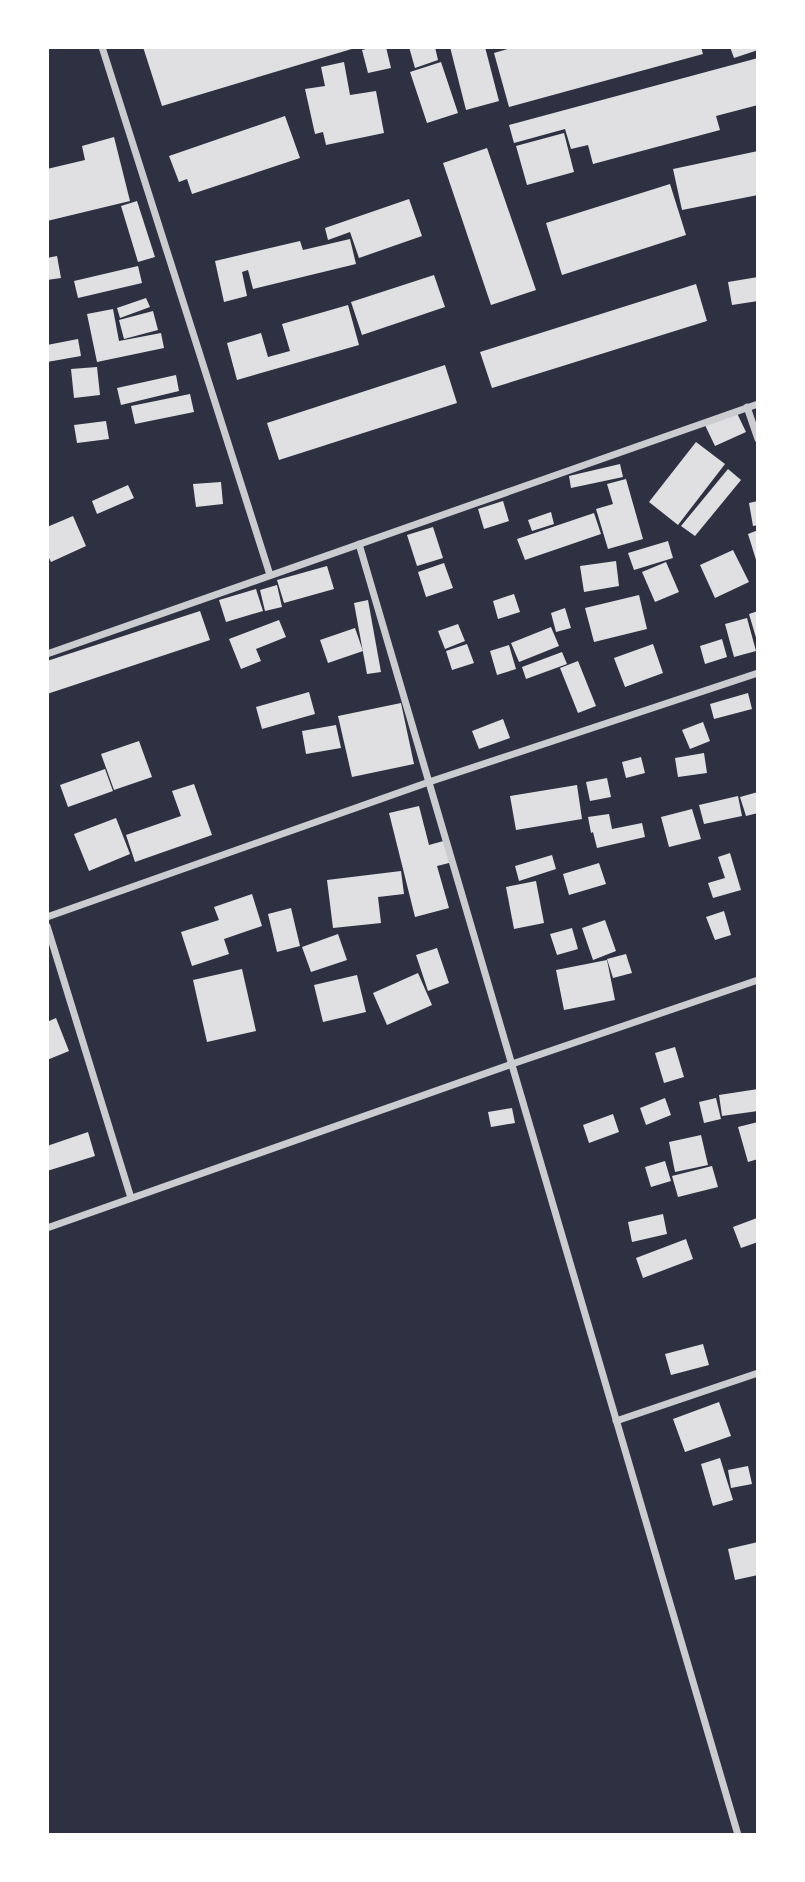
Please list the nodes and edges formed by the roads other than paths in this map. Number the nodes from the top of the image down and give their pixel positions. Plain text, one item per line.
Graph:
1 (102, 47) edge
2 (758, 404) edge
3 (747, 407) junction
4 (758, 439) edge
5 (359, 544) junction
6 (270, 575) junction
7 (47, 654) edge
8 (758, 673) edge
9 (429, 782) junction
10 (47, 916) edge
11 (47, 926) edge
12 (758, 980) edge
13 (512, 1064) junction
14 (131, 1198) junction
15 (47, 1228) edge
16 (758, 1373) edge
17 (616, 1421) junction
18 (738, 1835) edge

1 - 6 street
2 - 3 street
3 - 4 street
3 - 5 street
5 - 6 street
5 - 9 street
6 - 7 street
8 - 9 street
9 - 10 street
9 - 13 street
11 - 14 street
12 - 13 street
13 - 14 street
13 - 17 street
14 - 15 street
16 - 17 street
17 - 18 street

